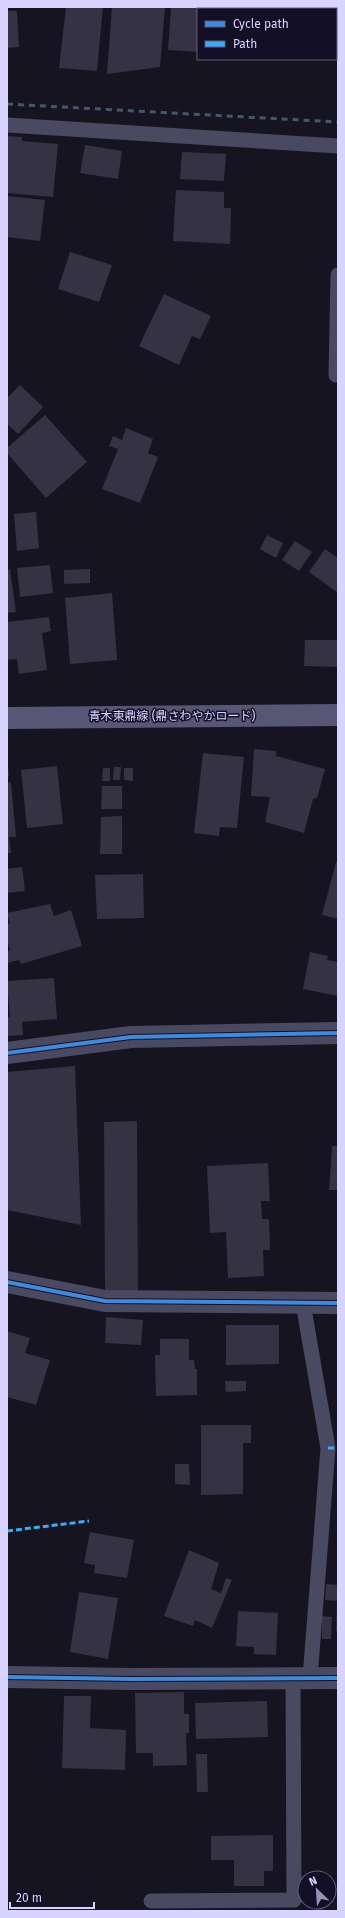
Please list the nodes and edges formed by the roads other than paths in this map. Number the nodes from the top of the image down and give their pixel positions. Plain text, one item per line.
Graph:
1 (7, 125) edge
2 (338, 146) edge
3 (338, 275) edge
4 (338, 281) edge
5 (336, 375) dead end
6 (338, 715) edge
7 (7, 718) edge
8 (338, 1032) edge
9 (7, 1053) edge
10 (7, 1282) edge
11 (303, 1303) junction
12 (338, 1303) edge
13 (7, 1677) edge
14 (301, 1678) junction
15 (338, 1678) edge
16 (151, 1901) dead end
17 (294, 1905) edge

1 - 2 lane
3 - 4 lane
4 - 5 lane
6 - 7 main road, 青木東鼎線 (鼎さわやかロード)
8 - 9 street
10 - 11 street
11 - 12 street
11 - 14 lane
13 - 14 street
14 - 15 street
14 - 17 lane
16 - 17 lane

